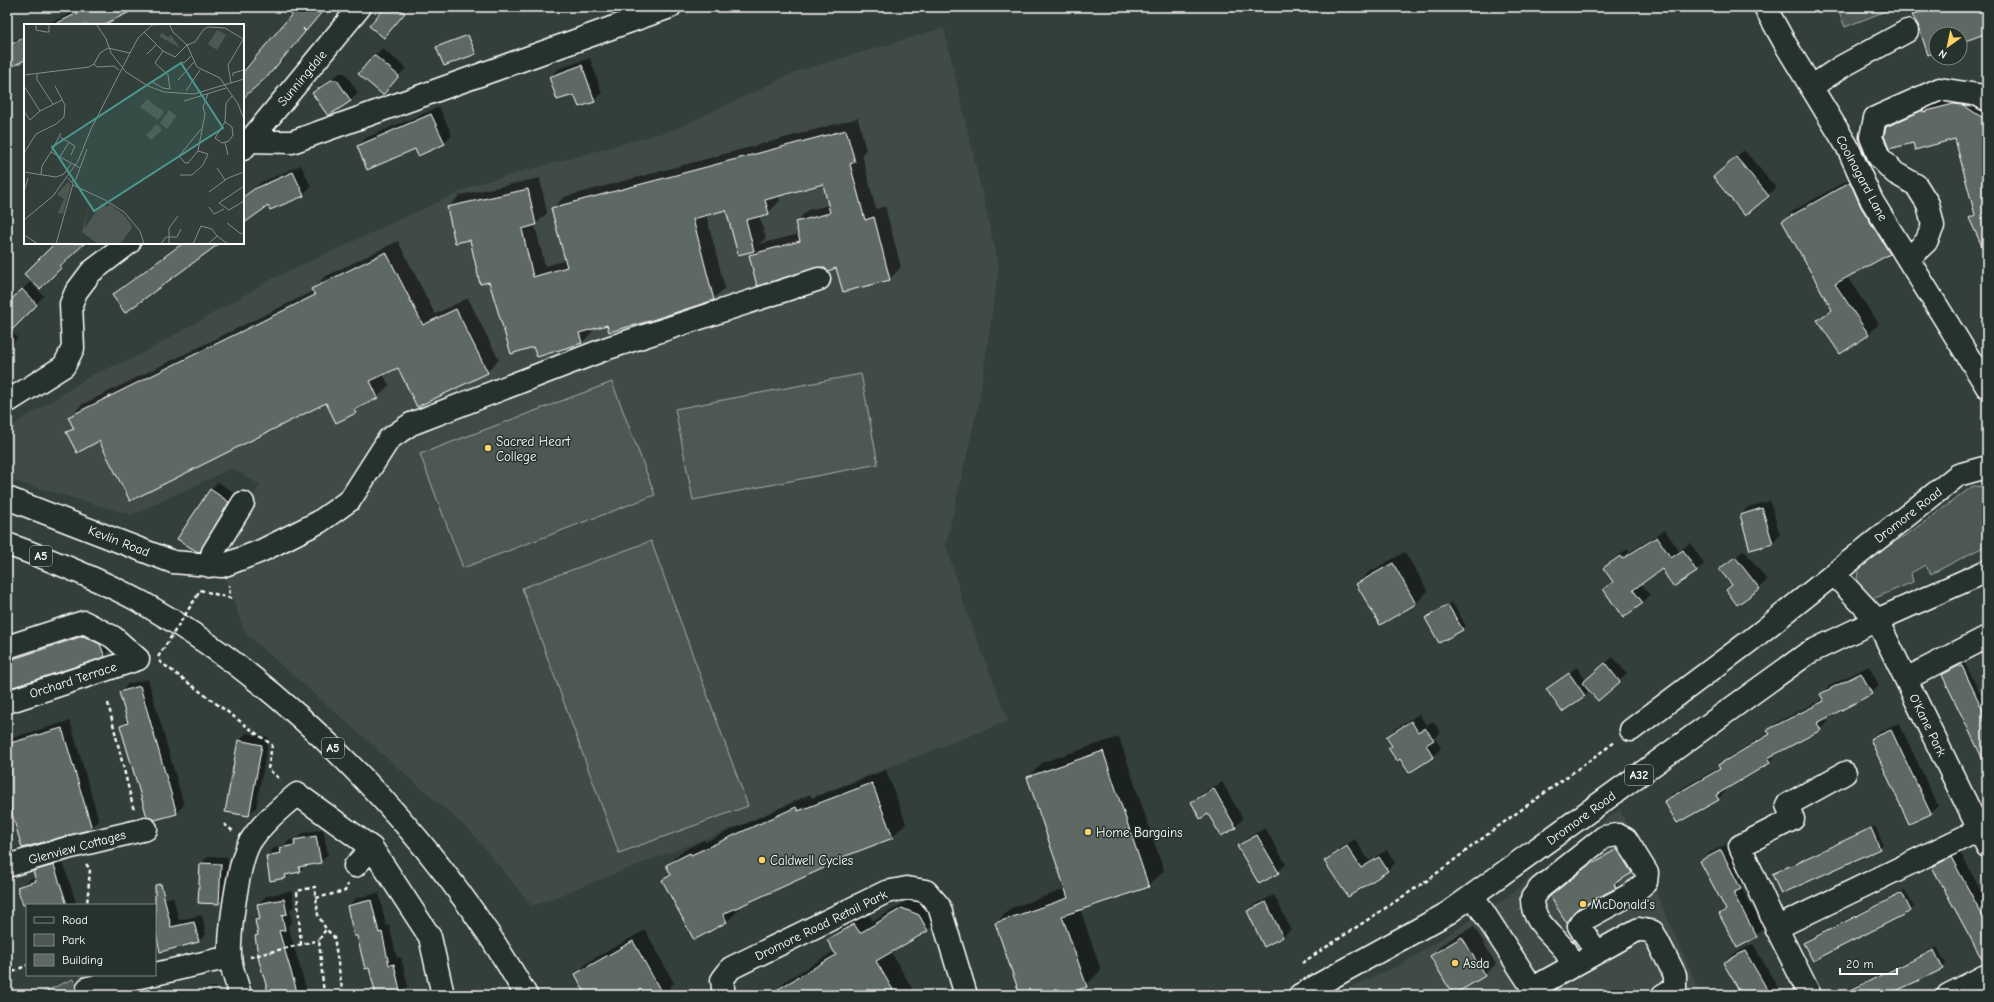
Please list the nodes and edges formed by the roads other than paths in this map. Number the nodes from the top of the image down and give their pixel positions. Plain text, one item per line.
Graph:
1 (360, 7) edge
2 (670, 7) edge
3 (1766, 7) edge
4 (1907, 31) dead end
5 (1811, 87) junction
6 (1987, 100) edge
7 (246, 145) edge
8 (128, 244) edge
9 (1908, 258) junction
10 (819, 279) dead end
11 (1987, 387) edge
12 (7, 402) edge
13 (1987, 467) edge
14 (7, 498) edge
15 (243, 503) dead end
16 (7, 544) edge
17 (209, 566) junction
18 (1987, 571) edge
19 (1834, 574) junction
20 (1878, 620) junction
21 (1987, 637) edge
22 (7, 647) edge
23 (1906, 679) junction
24 (7, 702) edge
25 (1631, 730) road end
26 (1845, 774) dead end
27 (142, 830) road end
28 (1983, 838) edge
29 (372, 848) junction
30 (7, 866) edge
31 (355, 866) road end
32 (1473, 896) junction
33 (1776, 928) junction
34 (1597, 952) junction
35 (230, 957) junction
36 (1573, 966) junction
37 (156, 974) edge
38 (1987, 975) edge
39 (141, 976) edge
40 (84, 983) edge
41 (1535, 992) edge
42 (240, 995) edge
43 (443, 995) edge
44 (526, 995) edge
45 (724, 995) edge
46 (966, 995) edge
47 (1300, 995) edge
48 (1663, 995) edge
49 (1810, 995) edge
50 (1948, 995) edge

1 - 7 main road, Sunningdale
2 - 7 main road
3 - 5 main road, Coolnagard Lane
4 - 5 main road
5 - 9 main road, Coolnagard Lane
6 - 9 main road
8 - 12 main road
9 - 11 main road, Coolnagard Lane
10 - 17 main road, Kevlin Road
13 - 19 main road, Dromore Road
14 - 17 main road, Kevlin Road
15 - 17 main road
16 - 44 main road, A5
18 - 20 main road, Dromore Road / A32
19 - 20 main road
19 - 25 main road, Dromore Road
20 - 23 main road, O'Kane Park
20 - 32 main road, Dromore Road / A32
21 - 23 main road
22 - 24 main road, Orchard Terrace
23 - 28 main road, O'Kane Park
26 - 33 main road
27 - 30 main road, Glenview Cottages
28 - 33 main road, O'Kane Park
29 - 31 main road
29 - 35 main road
29 - 43 main road
32 - 41 main road
32 - 47 main road, Dromore Road / A32
33 - 49 main road
34 - 36 main road
34 - 36 main road
34 - 48 main road
35 - 37 main road
35 - 42 main road
36 - 41 main road
38 - 50 main road
39 - 40 main road
45 - 46 main road, Dromore Road Retail Park

